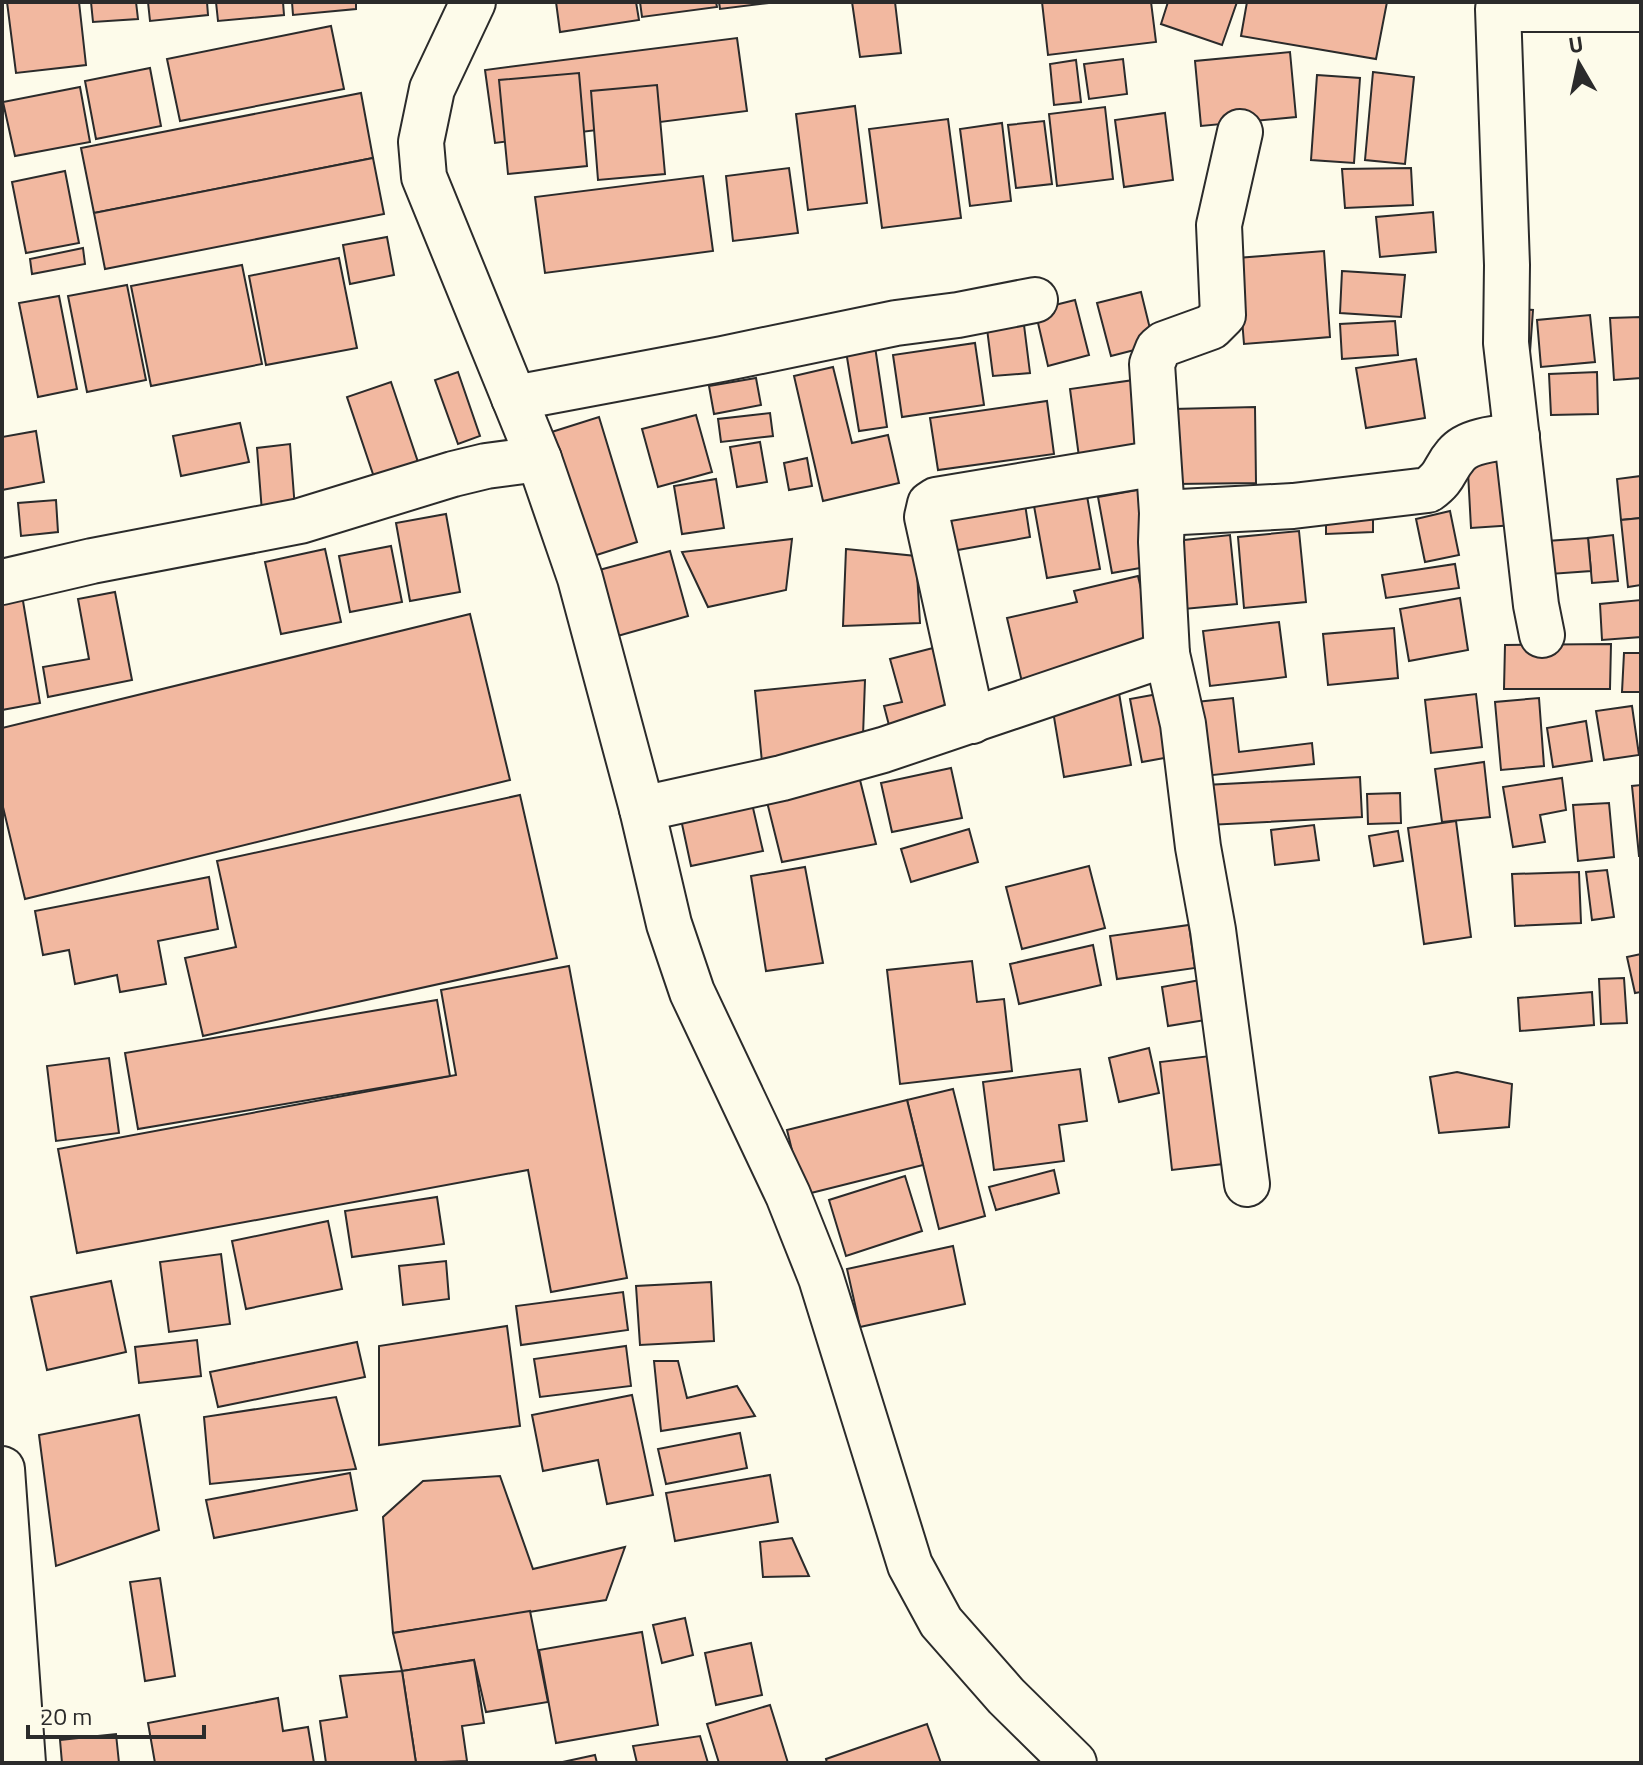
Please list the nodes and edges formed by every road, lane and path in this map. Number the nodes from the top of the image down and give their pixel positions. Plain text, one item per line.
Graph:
1 (473, 2) edge
2 (1641, 9) edge
3 (1240, 132) dead end
4 (1035, 300) dead end
5 (514, 398) junction
6 (1517, 436) junction
7 (539, 459) junction
8 (1158, 463) junction
9 (1162, 513) junction
10 (2, 582) edge
11 (1542, 635) dead end
12 (1167, 654) junction
13 (972, 721) junction
14 (642, 809) junction
15 (1247, 1184) dead end
16 (2, 1469) edge
17 (23, 1763) edge
18 (1074, 1763) edge

1 - 5 street
2 - 6 street
3 - 8 street
4 - 5 street
5 - 7 street
6 - 9 street
6 - 11 street
7 - 10 street
7 - 14 street
8 - 9 street
8 - 13 street
9 - 12 street
12 - 13 street
12 - 15 street
13 - 14 street
14 - 18 street
16 - 17 street

